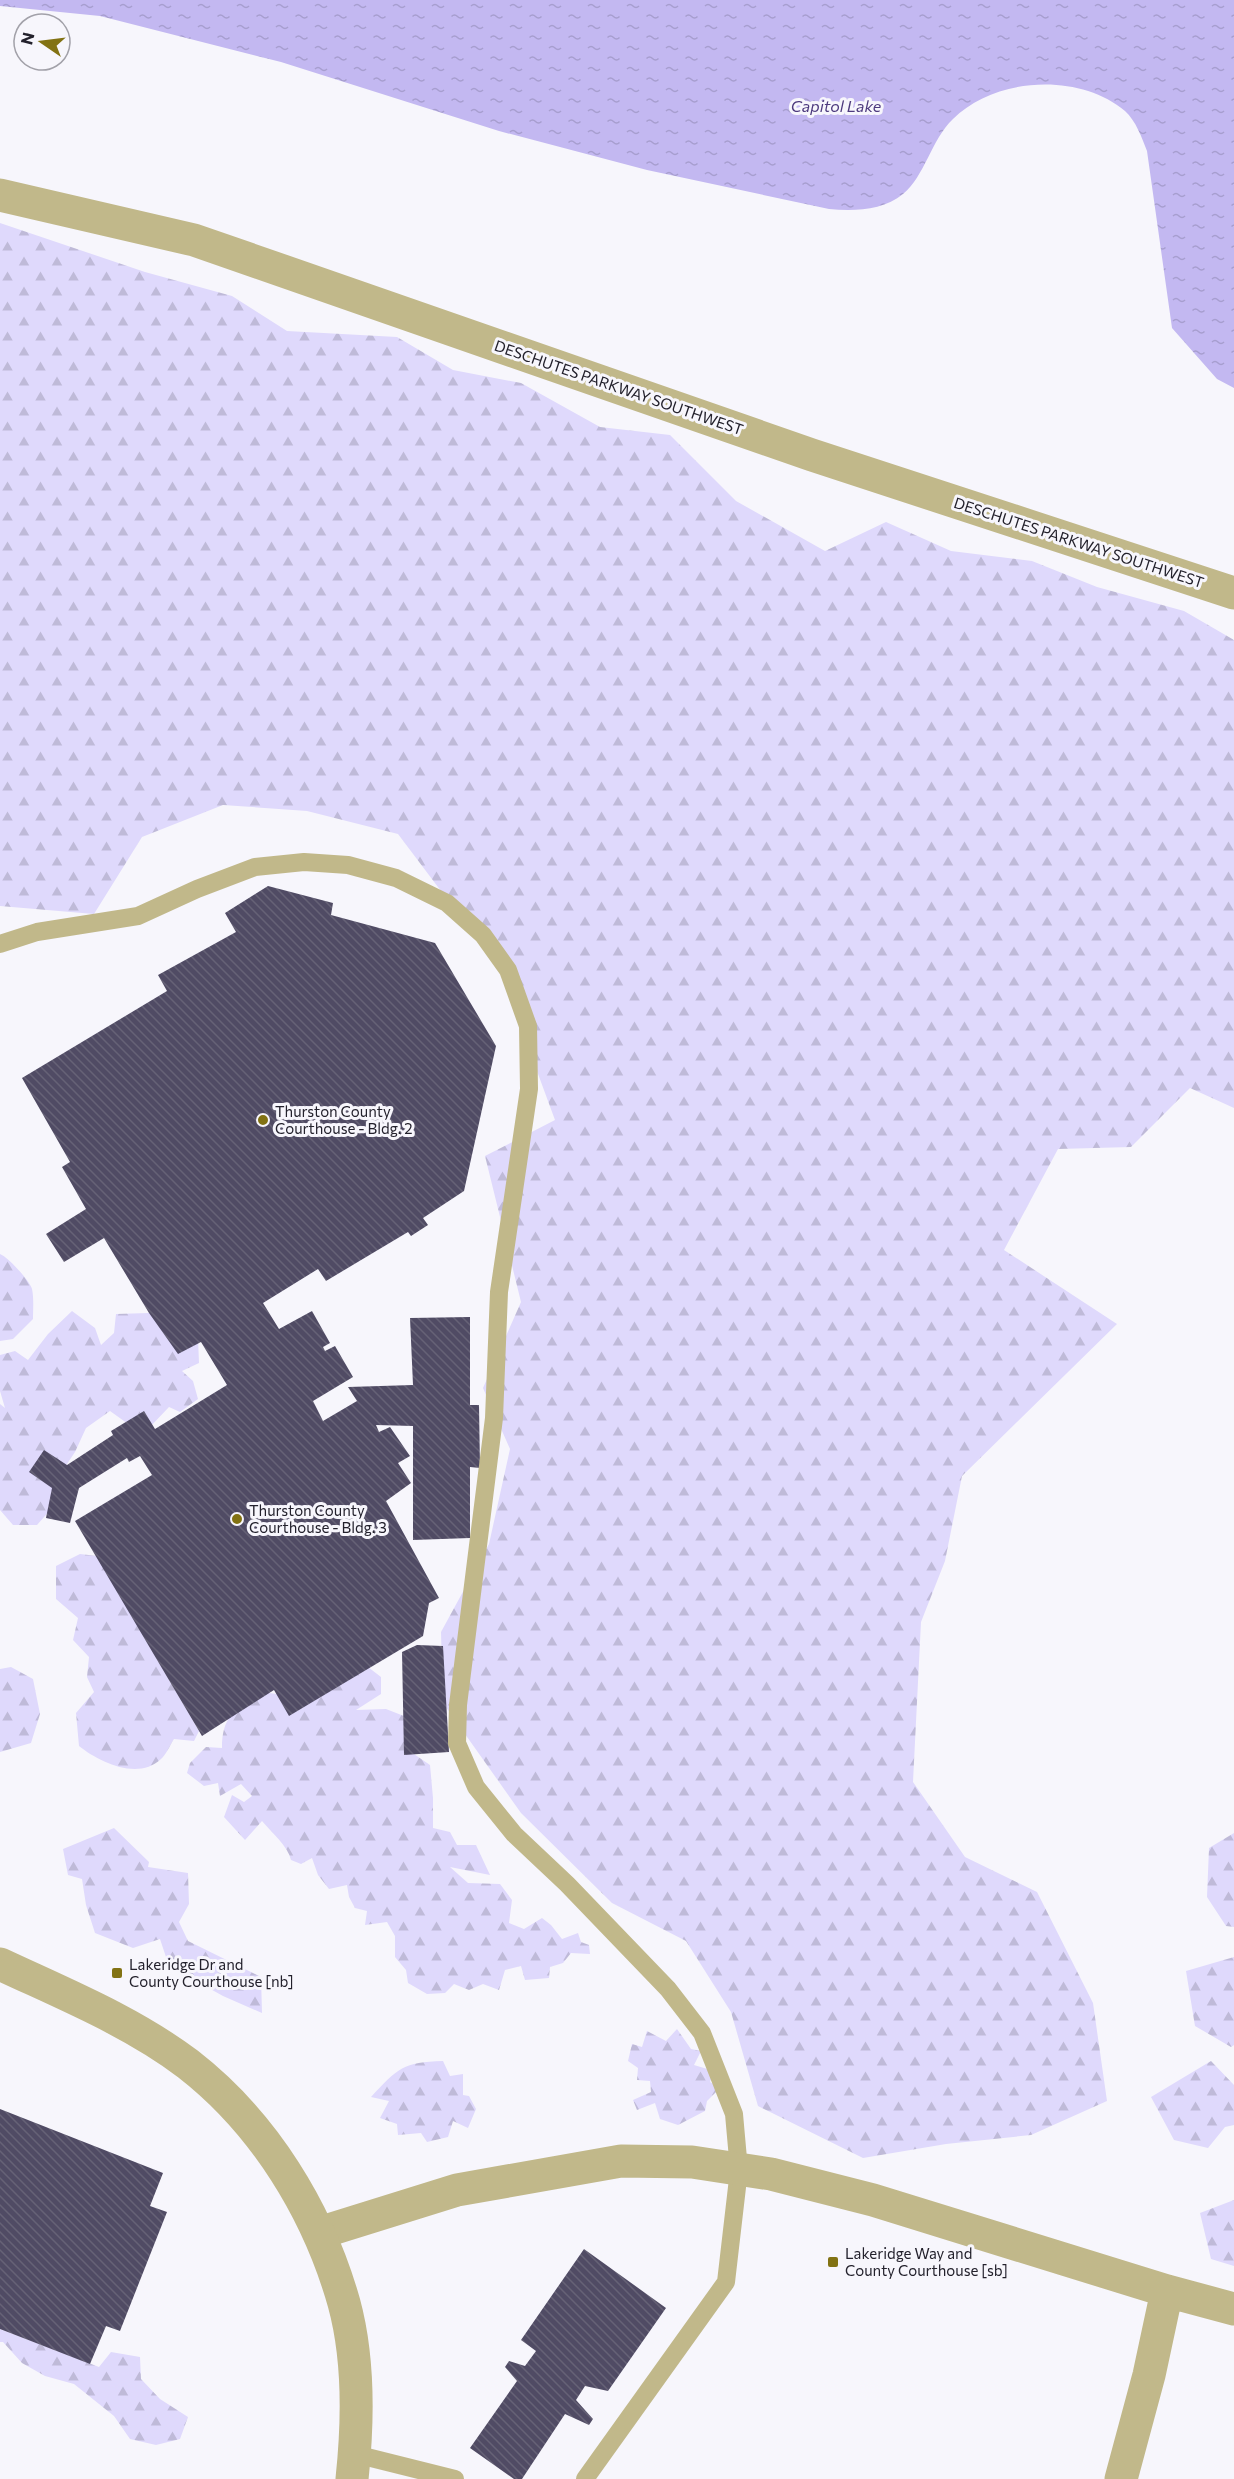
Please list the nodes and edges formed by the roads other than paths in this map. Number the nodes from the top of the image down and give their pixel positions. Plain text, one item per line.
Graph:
1 (0, 195) edge
2 (1234, 593) edge
3 (0, 944) edge
4 (0, 1964) edge
5 (739, 2170) junction
6 (319, 2233) junction
7 (1167, 2291) junction
8 (1234, 2309) edge
9 (353, 2467) edge
10 (454, 2479) edge
11 (585, 2479) edge
12 (1121, 2479) edge

1 - 2 street, DESCHUTES PARKWAY SOUTHWEST
3 - 5 lane
4 - 6 street
5 - 6 street
5 - 7 street
5 - 11 lane
6 - 9 street
7 - 8 street
7 - 12 street
9 - 10 lane

